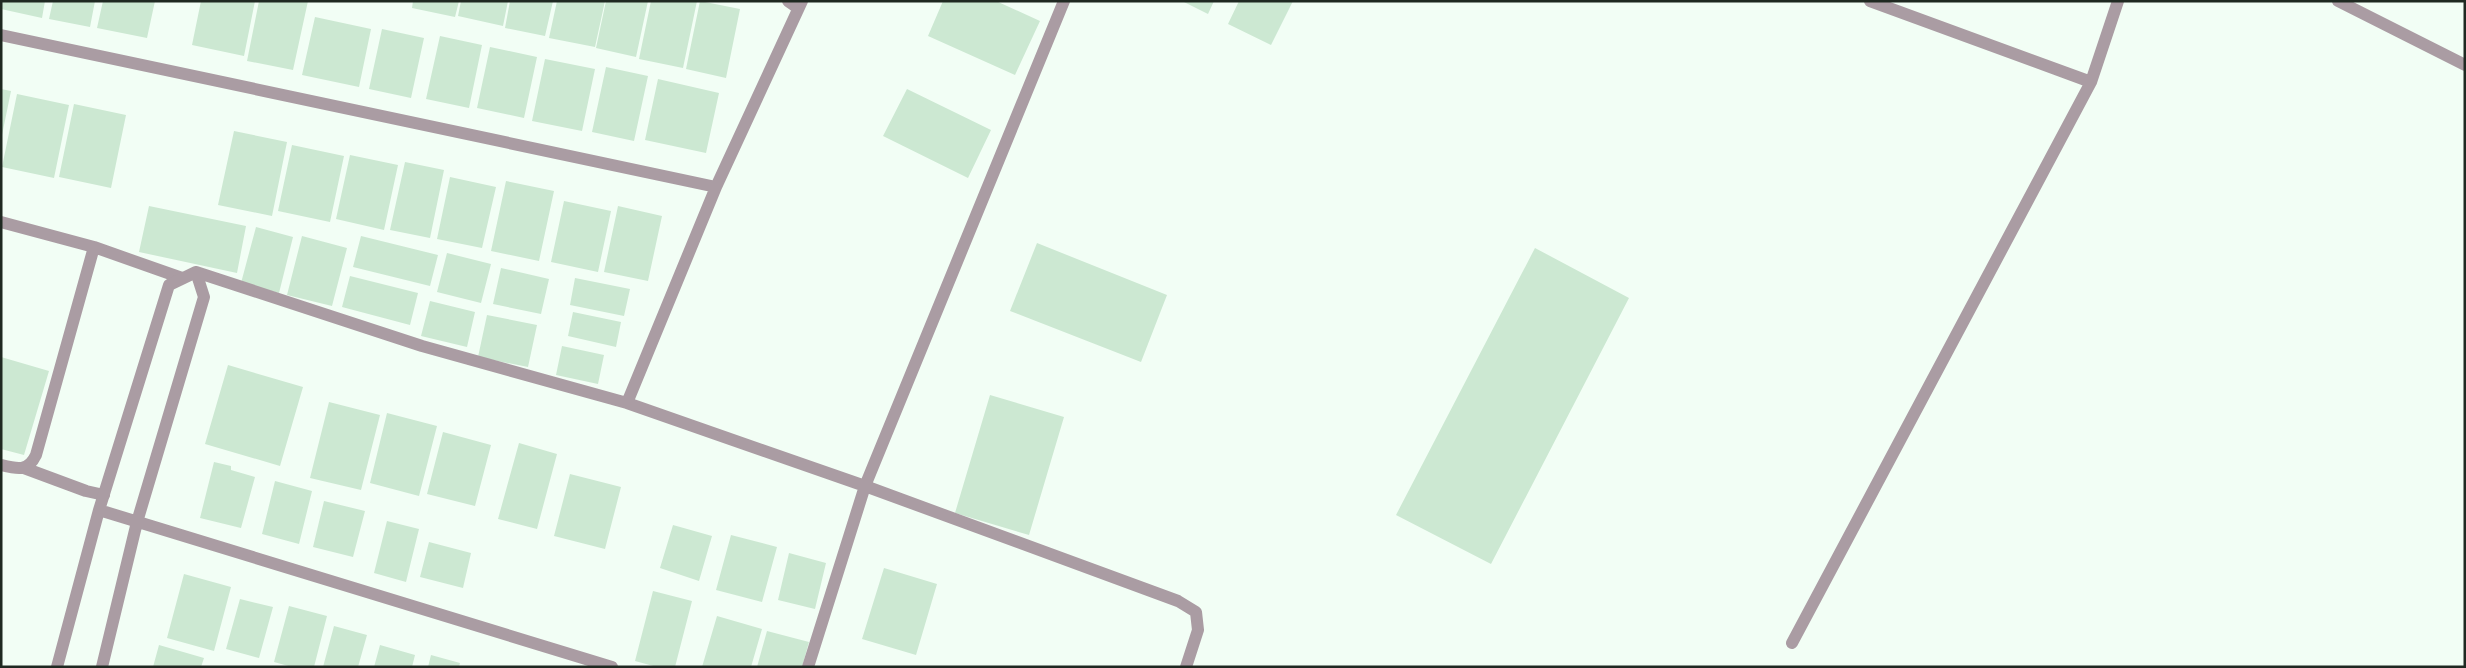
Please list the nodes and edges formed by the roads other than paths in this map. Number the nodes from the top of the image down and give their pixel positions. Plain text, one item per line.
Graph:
1 (1064, 1) edge
2 (1870, 1) edge
3 (2118, 1) edge
4 (2338, 1) edge
5 (796, 4) edge
6 (1, 35) edge
7 (2465, 65) edge
8 (2091, 82) junction
9 (716, 187) junction
10 (1, 222) edge
11 (94, 247) junction
12 (196, 272) junction
13 (182, 278) junction
14 (627, 404) junction
15 (1, 465) edge
16 (24, 468) junction
17 (865, 486) junction
18 (104, 495) junction
19 (100, 510) junction
20 (137, 522) junction
21 (1792, 643) dead end
22 (57, 667) edge
23 (102, 667) edge
24 (612, 667) edge
25 (808, 667) edge
26 (1186, 667) edge

1 - 17 street
2 - 8 street
3 - 8 street
4 - 7 street
5 - 9 street
6 - 9 street
8 - 21 street
9 - 14 street
10 - 11 street
11 - 13 street
11 - 16 street
12 - 13 street
12 - 14 street
12 - 20 street
13 - 18 street
14 - 17 street
15 - 16 street
16 - 18 street
17 - 25 street
17 - 26 street
18 - 19 street
19 - 20 street
19 - 22 street
20 - 23 street
20 - 24 street

